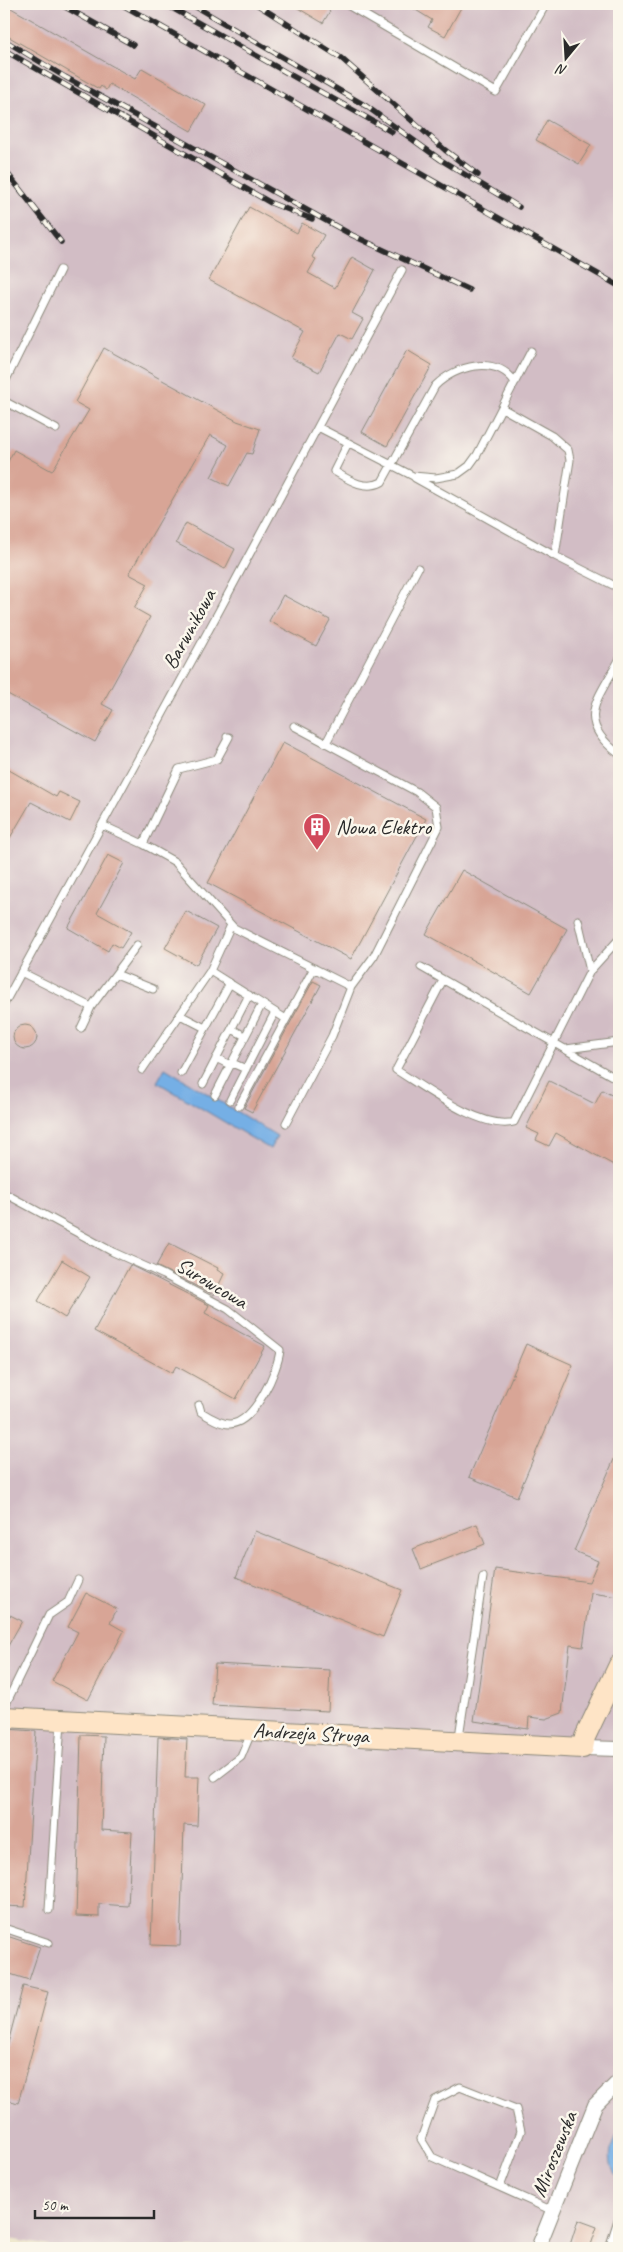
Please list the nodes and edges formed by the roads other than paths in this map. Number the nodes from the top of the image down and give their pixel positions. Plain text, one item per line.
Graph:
1 (346, 4) edge
2 (546, 4) edge
3 (60, 270) dead end
4 (402, 270) dead end
5 (531, 351) dead end
6 (515, 382) junction
7 (4, 384) edge
8 (4, 401) edge
9 (502, 408) junction
10 (318, 428) junction
11 (56, 429) dead end
12 (348, 443) junction
13 (392, 465) junction
14 (413, 476) junction
15 (554, 556) junction
16 (418, 568) dead end
17 (619, 588) edge
18 (619, 660) edge
19 (294, 726) dead end
20 (227, 737) dead end
21 (326, 743) junction
22 (619, 754) edge
23 (102, 825) junction
24 (143, 844) junction
25 (578, 920) dead end
26 (231, 925) junction
27 (619, 938) edge
28 (137, 945) dead end
29 (420, 967) dead end
30 (314, 968) junction
31 (210, 970) junction
32 (590, 971) junction
33 (21, 972) junction
34 (116, 974) junction
35 (443, 980) junction
36 (230, 983) junction
37 (351, 987) junction
38 (153, 989) dead end
39 (249, 995) junction
40 (4, 1004) edge
41 (262, 1004) junction
42 (91, 1007) junction
43 (275, 1012) junction
44 (180, 1015) junction
45 (286, 1019) junction
46 (80, 1028) dead end
47 (206, 1028) junction
48 (232, 1028) junction
49 (245, 1036) junction
50 (619, 1042) edge
51 (555, 1043) junction
52 (566, 1049) junction
53 (216, 1058) junction
54 (231, 1064) junction
55 (246, 1069) junction
56 (142, 1070) dead end
57 (181, 1073) dead end
58 (619, 1080) edge
59 (203, 1084) dead end
60 (215, 1095) dead end
61 (230, 1100) dead end
62 (239, 1106) dead end
63 (286, 1123) dead end
64 (4, 1193) edge
65 (199, 1405) dead end
66 (483, 1578) dead end
67 (78, 1580) dead end
68 (619, 1665) edge
69 (4, 1708) edge
70 (4, 1717) edge
71 (61, 1719) junction
72 (252, 1730) junction
73 (460, 1740) junction
74 (583, 1748) junction
75 (619, 1749) edge
76 (215, 1777) dead end
77 (49, 1910) dead end
78 (4, 1928) edge
79 (49, 1943) dead end
80 (619, 2081) edge
81 (500, 2187) junction
82 (553, 2211) junction
83 (619, 2217) edge
84 (538, 2248) edge
85 (609, 2248) edge

1 - 2 lane
3 - 7 lane
4 - 10 lane, Barwnikowa
5 - 6 lane
6 - 9 lane
6 - 13 lane
8 - 11 lane
9 - 14 lane
9 - 15 lane
10 - 12 lane
10 - 23 lane, Barwnikowa
12 - 13 lane
12 - 13 lane
13 - 14 lane
14 - 15 lane
15 - 17 lane
16 - 21 lane
18 - 22 lane
19 - 21 lane
20 - 24 lane
21 - 37 lane
23 - 24 lane
23 - 33 lane, Barwnikowa
24 - 26 lane
25 - 32 lane
26 - 30 lane
26 - 31 lane
27 - 32 lane
28 - 34 lane
29 - 35 lane
30 - 37 lane
30 - 45 lane
31 - 36 lane
31 - 44 lane
32 - 51 lane
33 - 40 lane, Barwnikowa
33 - 42 lane
34 - 38 lane
34 - 42 lane
35 - 51 lane
35 - 51 lane
36 - 39 lane
36 - 47 lane
37 - 63 lane
39 - 41 lane
39 - 48 lane
41 - 43 lane
41 - 49 lane
42 - 46 lane
43 - 45 lane
43 - 55 lane
44 - 47 lane
44 - 56 lane
45 - 62 lane
47 - 57 lane
48 - 49 lane
48 - 53 lane
49 - 54 lane
50 - 52 lane
51 - 52 lane
52 - 58 lane
53 - 54 lane
53 - 59 lane
54 - 55 lane
54 - 60 lane
55 - 61 lane
64 - 65 lane, Surowcowa
66 - 73 lane
67 - 69 lane
68 - 74 street
70 - 71 street, Andrzeja Struga
71 - 72 street, Andrzeja Struga
71 - 77 lane
72 - 73 street, Andrzeja Struga
72 - 76 lane
73 - 74 street, Andrzeja Struga
74 - 75 street, Andrzeja Struga
78 - 79 lane
80 - 82 street, Miroszewska
81 - 81 lane
81 - 82 lane
82 - 84 street, Miroszewska
83 - 85 lane

